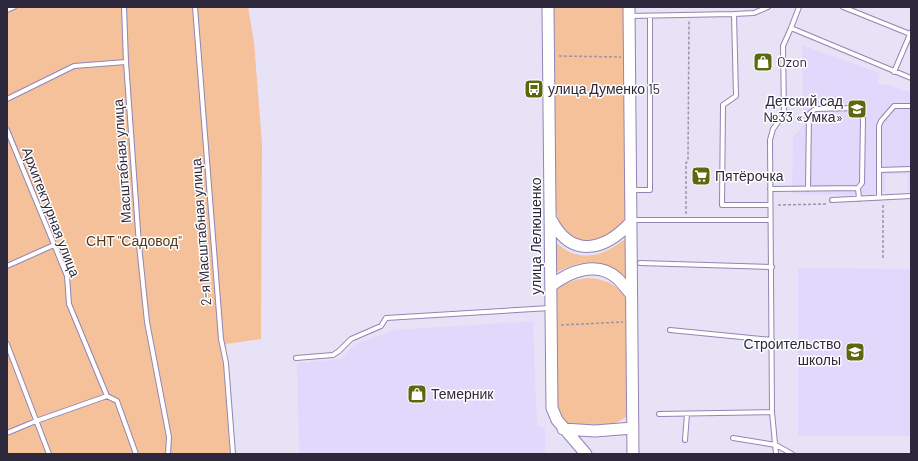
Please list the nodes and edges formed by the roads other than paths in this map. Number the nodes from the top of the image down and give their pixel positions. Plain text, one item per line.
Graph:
1 (14, 7) edge
2 (124, 7) edge
3 (195, 7) edge
4 (548, 7) edge
5 (768, 7) edge
6 (799, 7) edge
7 (843, 7) edge
8 (7, 10) edge
9 (629, 12) edge
10 (734, 14) junction
11 (650, 16) junction
12 (791, 28) junction
13 (910, 33) edge
14 (126, 62) junction
15 (894, 72) junction
16 (911, 78) edge
17 (7, 99) edge
18 (911, 106) edge
19 (7, 130) edge
20 (911, 169) edge
21 (879, 170) junction
22 (858, 188) junction
23 (770, 189) junction
24 (808, 189) junction
25 (630, 190) junction
26 (911, 196) edge
27 (859, 198) junction
28 (881, 198) junction
29 (832, 200) road end
30 (770, 205) junction
31 (551, 219) junction
32 (770, 220) junction
33 (630, 221) junction
34 (54, 245) junction
35 (640, 263) dead end
36 (7, 266) edge
37 (772, 267) junction
38 (551, 286) junction
39 (630, 293) junction
40 (551, 308) junction
41 (670, 330) dead end
42 (772, 340) junction
43 (7, 344) edge
44 (296, 358) dead end
45 (107, 396) junction
46 (772, 412) junction
47 (659, 414) dead end
48 (688, 414) junction
49 (36, 421) junction
50 (633, 428) junction
51 (564, 429) junction
52 (7, 433) edge
53 (733, 438) dead end
54 (685, 440) dead end
55 (776, 445) junction
56 (50, 454) edge
57 (136, 454) edge
58 (168, 454) edge
59 (234, 454) edge
60 (586, 454) edge
61 (633, 454) edge
62 (776, 454) edge
63 (792, 454) edge

1 - 8 lane
2 - 14 lane, Масштабная улица
3 - 59 lane, 2-я Масштабная улица
4 - 31 street, улица Лелюшенко
5 - 10 lane
6 - 12 lane
7 - 13 lane
9 - 11 lane
9 - 25 street
10 - 11 lane
10 - 30 lane
11 - 25 lane
12 - 15 lane
12 - 23 lane
13 - 15 lane
14 - 17 lane
14 - 58 lane, Масштабная улица
15 - 16 lane
18 - 21 lane
19 - 34 lane, Архитектурная улица
20 - 21 lane
21 - 28 lane
22 - 24 lane
22 - 24 lane
22 - 27 lane
23 - 24 lane
23 - 30 lane
25 - 33 street
26 - 28 lane
27 - 28 lane
27 - 29 lane
30 - 32 lane
31 - 33 street
31 - 38 street, улица Лелюшенко
32 - 33 lane
32 - 37 lane
33 - 39 street
34 - 36 lane
34 - 45 lane, Архитектурная улица
35 - 37 lane
37 - 42 lane
38 - 39 street
38 - 40 street, улица Лелюшенко
39 - 50 street
40 - 44 lane
40 - 51 street, улица Лелюшенко
41 - 42 lane
42 - 46 lane
43 - 49 lane
45 - 49 lane
45 - 57 lane, Архитектурная улица
46 - 48 lane
46 - 55 lane
47 - 48 lane
48 - 54 lane
49 - 52 lane
49 - 56 lane
50 - 51 street
50 - 61 street
51 - 60 street, улица Лелюшенко
53 - 55 lane
55 - 62 lane
55 - 63 lane

